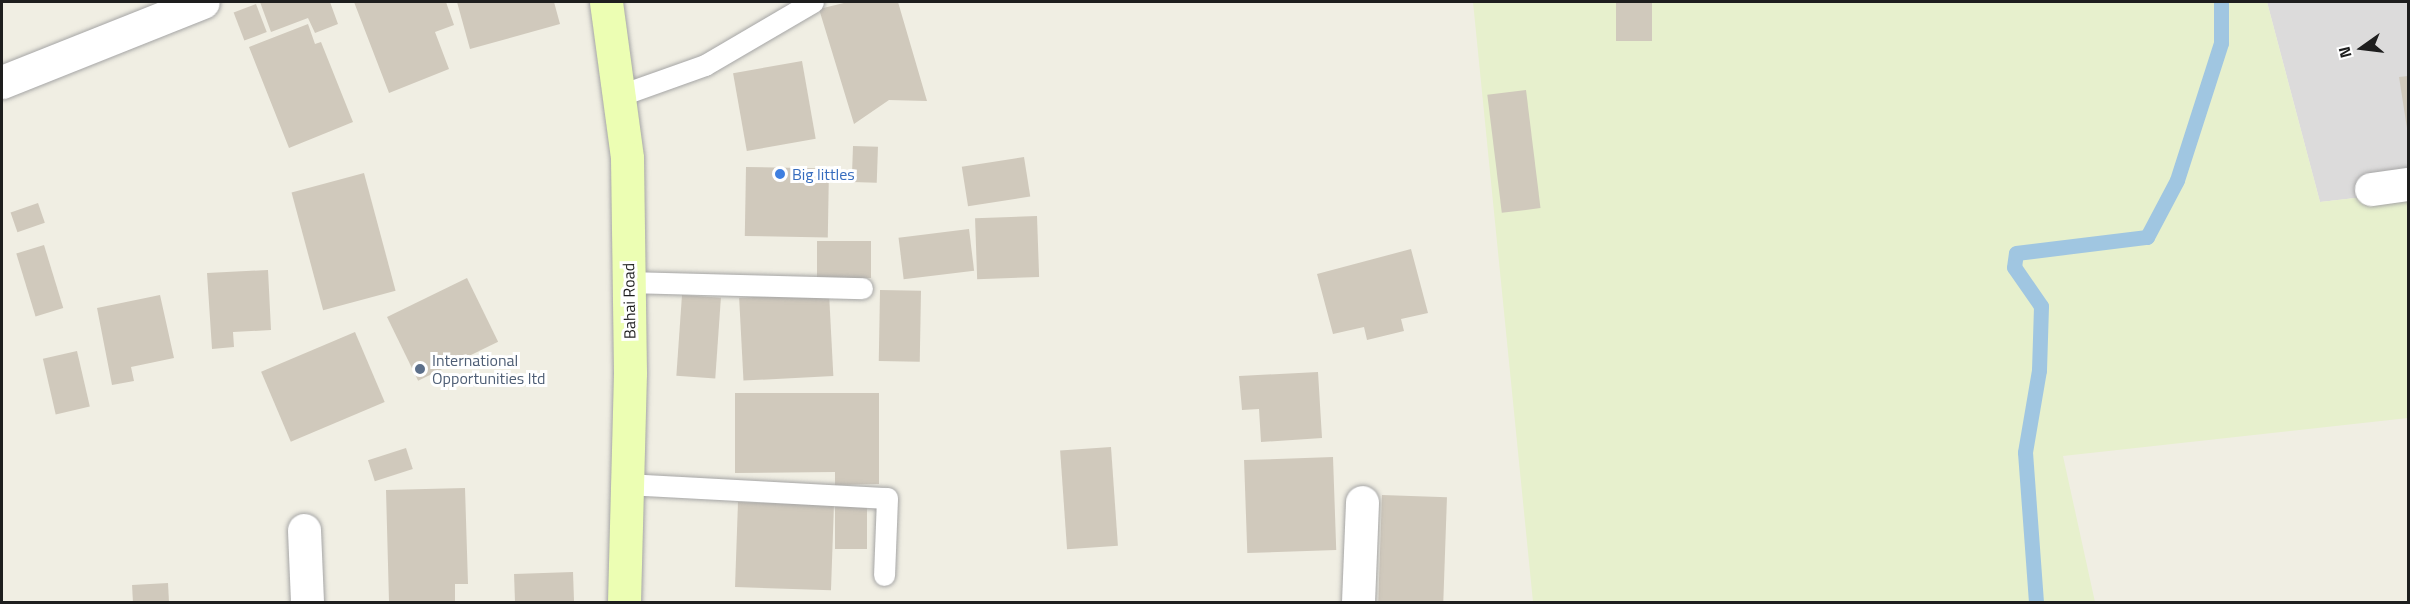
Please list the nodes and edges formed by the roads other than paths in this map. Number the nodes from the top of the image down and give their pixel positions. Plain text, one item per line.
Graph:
1 (203, 2) edge
2 (606, 2) edge
3 (813, 2) edge
4 (2, 82) edge
5 (618, 96) junction
6 (2409, 184) edge
7 (2371, 189) dead end
8 (628, 282) junction
9 (862, 288) dead end
10 (627, 484) junction
11 (1362, 502) dead end
12 (304, 530) dead end
13 (884, 575) dead end
14 (307, 603) edge
15 (624, 603) edge
16 (1358, 603) edge

1 - 4 street
2 - 5 street, Bahai Road
3 - 5 lane
5 - 8 street, Bahai Road
6 - 7 street
8 - 9 lane
8 - 10 street, Bahai Road
10 - 13 lane
10 - 15 street, Bahai Road
11 - 16 street
12 - 14 street

